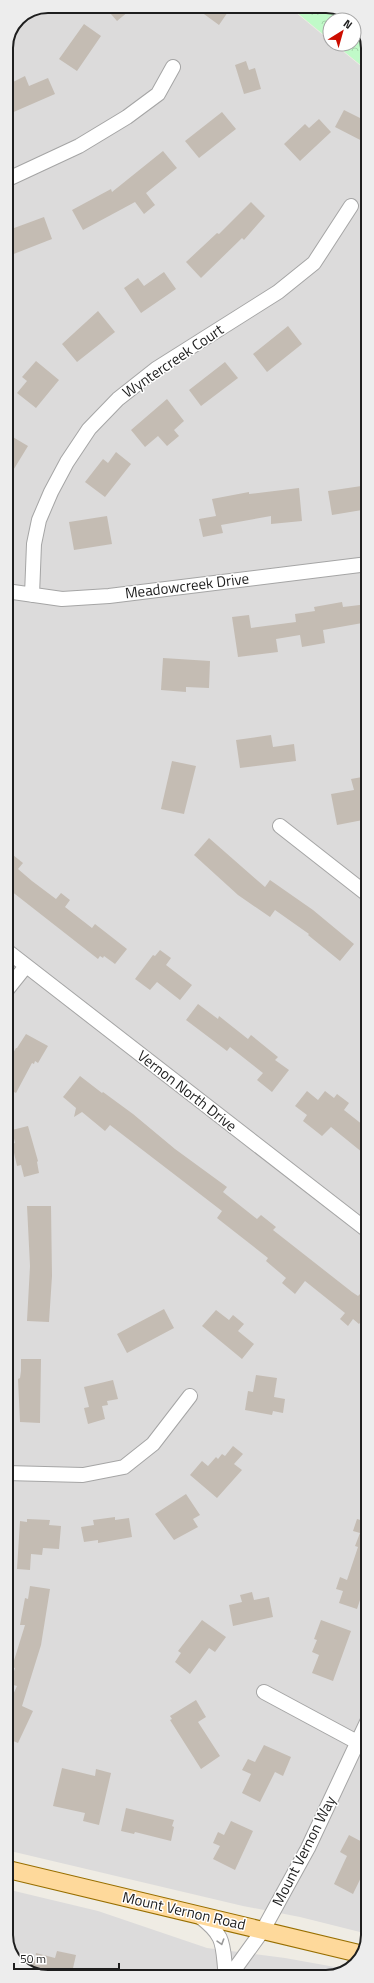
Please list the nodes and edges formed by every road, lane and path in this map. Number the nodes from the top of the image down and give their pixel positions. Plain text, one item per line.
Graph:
1 (173, 67) dead end
2 (13, 177) edge
3 (351, 206) dead end
4 (361, 565) edge
5 (13, 592) edge
6 (32, 595) junction
7 (280, 826) dead end
8 (361, 890) edge
9 (13, 956) edge
10 (26, 966) junction
11 (13, 982) edge
12 (361, 1226) edge
13 (190, 1396) dead end
14 (13, 1473) edge
15 (264, 1692) dead end
16 (361, 1734) edge
17 (357, 1742) junction
18 (13, 1871) edge
19 (199, 1916) junction
20 (263, 1930) junction
21 (356, 1953) edge
22 (225, 1970) edge
23 (234, 1970) edge

1 - 2 street
3 - 6 street, Wyntercreek Court
4 - 6 street, Meadowcreek Drive
5 - 6 street, Meadowcreek Drive
7 - 8 street
9 - 10 street, Vernon North Drive
10 - 11 street
10 - 12 street, Vernon North Drive
13 - 14 street
15 - 17 street
16 - 17 street, Mount Vernon Way
17 - 20 street, Mount Vernon Way
18 - 19 main road, Mount Vernon Road
19 - 20 main road, Mount Vernon Road
19 -> 22 street
20 - 21 main road, Mount Vernon Road
20 - 23 street, Mount Vernon Way

